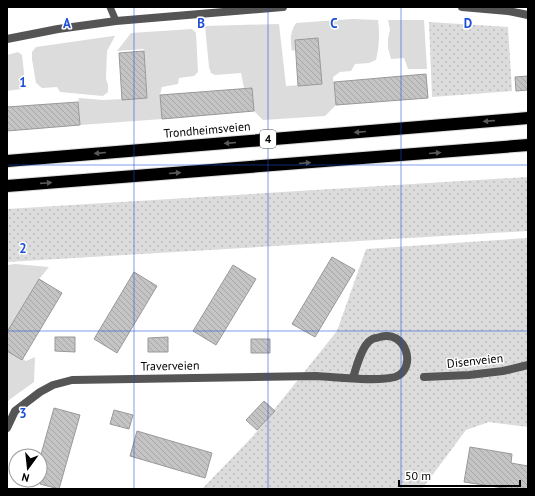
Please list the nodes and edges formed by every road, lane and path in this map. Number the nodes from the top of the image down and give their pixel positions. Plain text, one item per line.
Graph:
1 (110, 7) edge
2 (283, 7) edge
3 (462, 7) edge
4 (508, 9) edge
5 (528, 16) edge
6 (116, 21) junction
7 (7, 39) edge
8 (528, 118) edge
9 (528, 145) edge
10 (7, 160) edge
11 (7, 186) edge
12 (528, 365) edge
13 (424, 377) dead end
14 (353, 378) junction
15 (7, 428) edge

1 - 6 lane
2 - 6 street
3 - 4 street
4 - 5 street
6 - 7 street
8 -> 10 highway, Trondheimsveien / 4
11 -> 9 highway, 4
12 - 13 street, Disenveien
14 - 14 street, Traverveien
14 - 15 street, Traverveien

